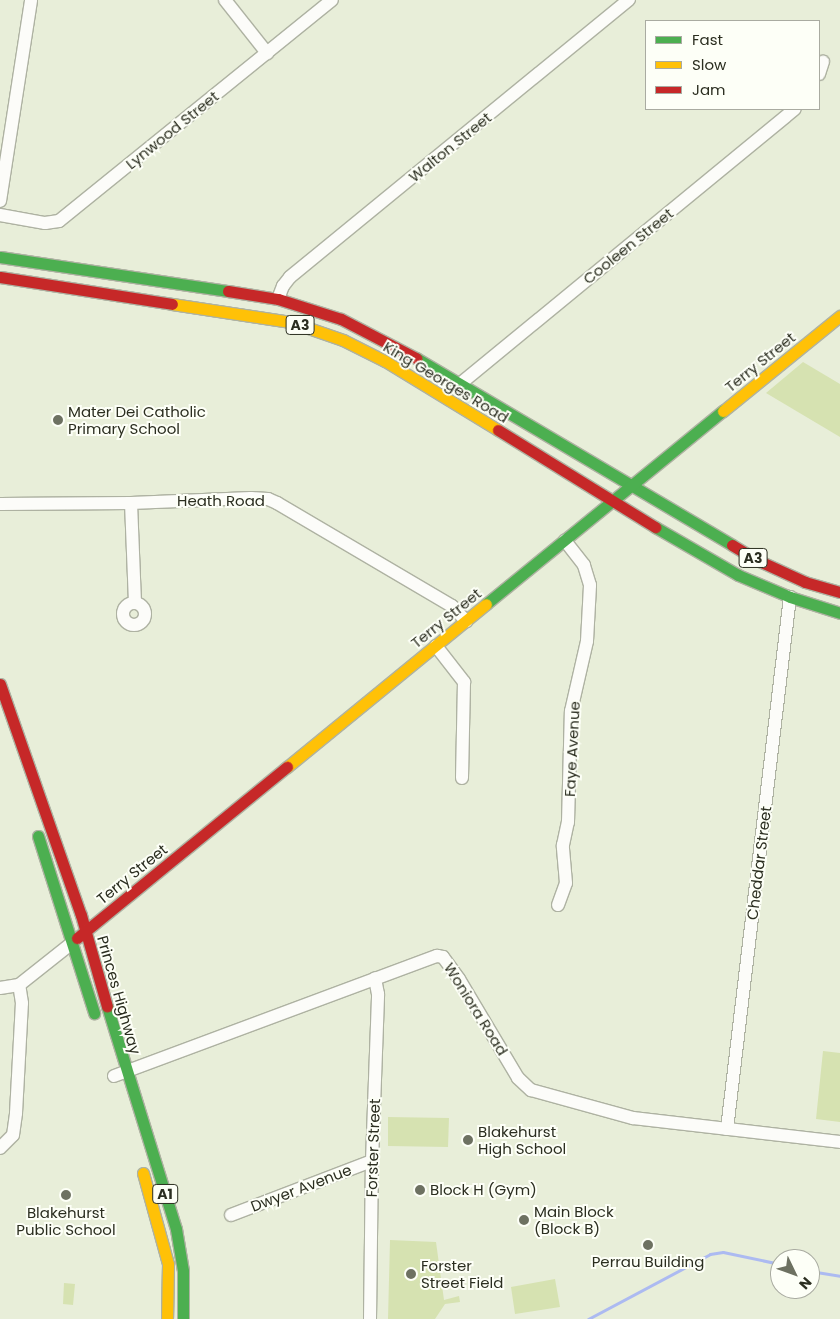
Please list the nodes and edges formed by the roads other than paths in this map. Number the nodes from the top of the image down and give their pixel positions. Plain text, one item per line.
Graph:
1 (31, 0) edge
2 (225, 0) edge
3 (332, 0) edge
4 (629, 0) edge
5 (267, 53) junction
6 (794, 110) edge
7 (0, 201) edge
8 (0, 215) edge
9 (0, 257) edge
10 (0, 277) edge
11 (278, 300) junction
12 (840, 316) edge
13 (460, 384) junction
14 (630, 486) junction
15 (612, 501) junction
16 (131, 503) junction
17 (0, 504) edge
18 (565, 541) junction
19 (840, 592) edge
20 (790, 597) junction
21 (135, 603) dead end
22 (840, 613) edge
23 (466, 621) junction
24 (436, 646) junction
25 (0, 684) edge
26 (462, 778) dead end
27 (34, 825) dead end
28 (558, 905) dead end
29 (86, 931) junction
30 (72, 943) junction
31 (375, 978) junction
32 (19, 985) junction
33 (0, 988) edge
34 (98, 1025) dead end
35 (126, 1072) junction
36 (114, 1076) dead end
37 (728, 1129) junction
38 (840, 1142) edge
39 (0, 1148) edge
40 (138, 1159) dead end
41 (372, 1161) junction
42 (231, 1215) dead end
43 (167, 1319) edge
44 (183, 1319) edge
45 (370, 1319) edge

1 - 7 street
2 - 5 street
3 - 5 street, Lynwood Street
4 - 11 street, Walton Street
5 - 8 street, Lynwood Street
6 - 13 street, Cooleen Street
9 - 11 main road, King Georges Road / A3
10 - 15 main road, King Georges Road / A3
11 - 13 main road, King Georges Road / A3
12 - 14 main road, Terry Street
13 - 14 main road, King Georges Road / A3
14 - 15 main road, Terry Street
14 - 19 main road, King Georges Road / A3
15 - 18 main road, Terry Street
15 - 20 main road, King Georges Road / A3
16 - 17 street, Heath Road
16 - 21 street
16 - 23 street, Heath Road
18 - 23 main road, Terry Street
18 - 28 street, Faye Avenue
20 - 22 main road, King Georges Road / A3
20 - 37 street, Cheddar Street
23 - 24 main road, Terry Street
24 - 26 street
24 - 29 main road, Terry Street
25 - 29 main road, Princes Highway / A1
27 - 30 main road, Princes Highway
29 - 30 main road, Terry Street
29 - 35 main road, Princes Highway / A1
30 - 32 street
30 - 34 main road, Princes Highway
31 - 35 street, Woniora Road
31 - 37 street, Woniora Road
31 - 41 street, Forster Street
32 - 33 street
32 - 39 street
35 - 36 street, Woniora Road
35 - 44 main road, Princes Highway / A1
37 - 38 street, Woniora Road
40 - 43 main road, A1
41 - 42 street, Dwyer Avenue
41 - 45 street, Forster Street

